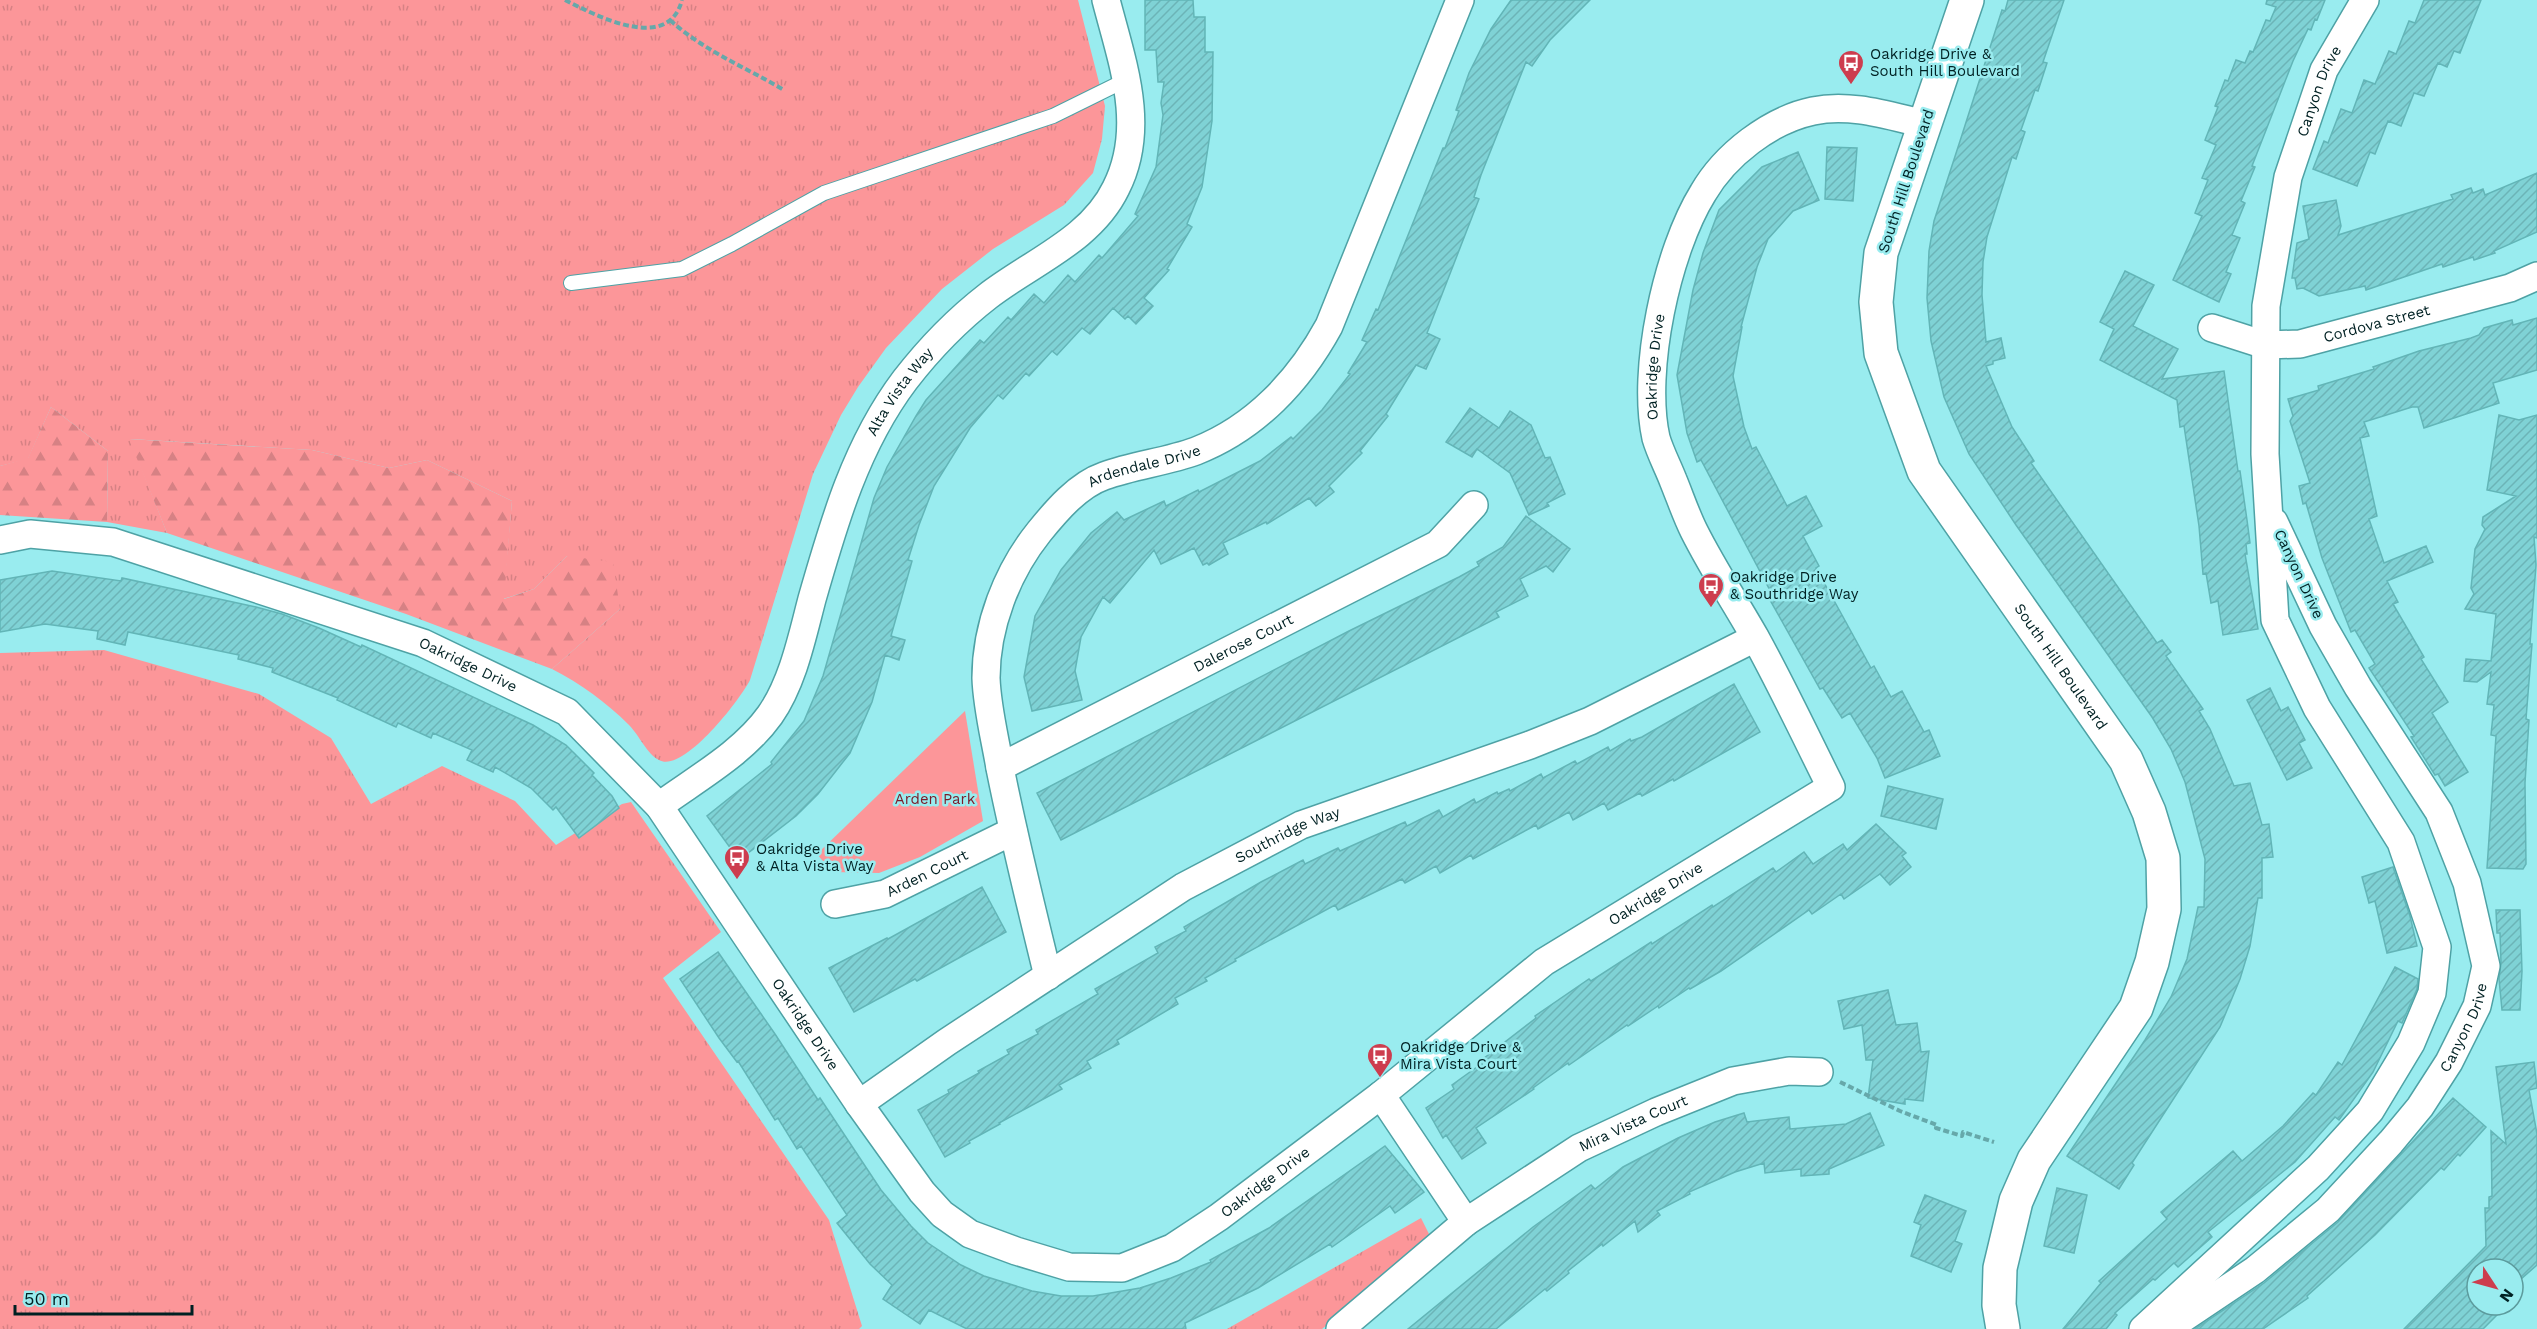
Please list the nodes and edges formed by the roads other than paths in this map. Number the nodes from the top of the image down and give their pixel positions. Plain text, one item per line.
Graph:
1 (1106, 0) edge
2 (1967, 0) edge
3 (2365, 0) edge
4 (1456, 1) edge
5 (1126, 80) junction
6 (1925, 124) junction
7 (2537, 276) edge
8 (572, 283) dead end
9 (2212, 328) dead end
10 (2265, 345) junction
11 (1474, 505) dead end
12 (2269, 510) junction
13 (0, 540) edge
14 (1755, 638) junction
15 (1000, 767) junction
16 (659, 806) junction
17 (1013, 831) junction
18 (836, 904) dead end
19 (1048, 976) junction
20 (1819, 1072) road end
21 (1381, 1095) junction
22 (859, 1104) junction
23 (1466, 1222) junction
24 (1340, 1329) edge
25 (2003, 1329) edge
26 (2143, 1329) edge
27 (2167, 1329) edge

1 - 5 street, Alta Vista Way
2 - 6 street, South Hill Boulevard
3 - 10 street, Canyon Drive
4 - 15 street, Ardendale Drive
5 - 8 lane
5 - 16 street, Alta Vista Way
6 - 14 street, Oakridge Drive
6 - 25 street, South Hill Boulevard
7 - 10 street, Cordova Street
9 - 10 street, Cordova Street
10 - 12 street, Canyon Drive
11 - 15 street, Dalerose Court
12 - 26 street, Canyon Drive
12 - 27 street, Canyon Drive
13 - 16 street, Oakridge Drive
14 - 19 street, Southridge Way
14 - 21 street, Oakridge Drive
15 - 17 street, Ardendale Drive
16 - 22 street, Oakridge Drive
17 - 18 street, Arden Court
17 - 19 street, Ardendale Drive
19 - 22 street, Southridge Way
20 - 23 street, Mira Vista Court
21 - 22 street, Oakridge Drive
21 - 23 street
23 - 24 street, Mira Vista Court

